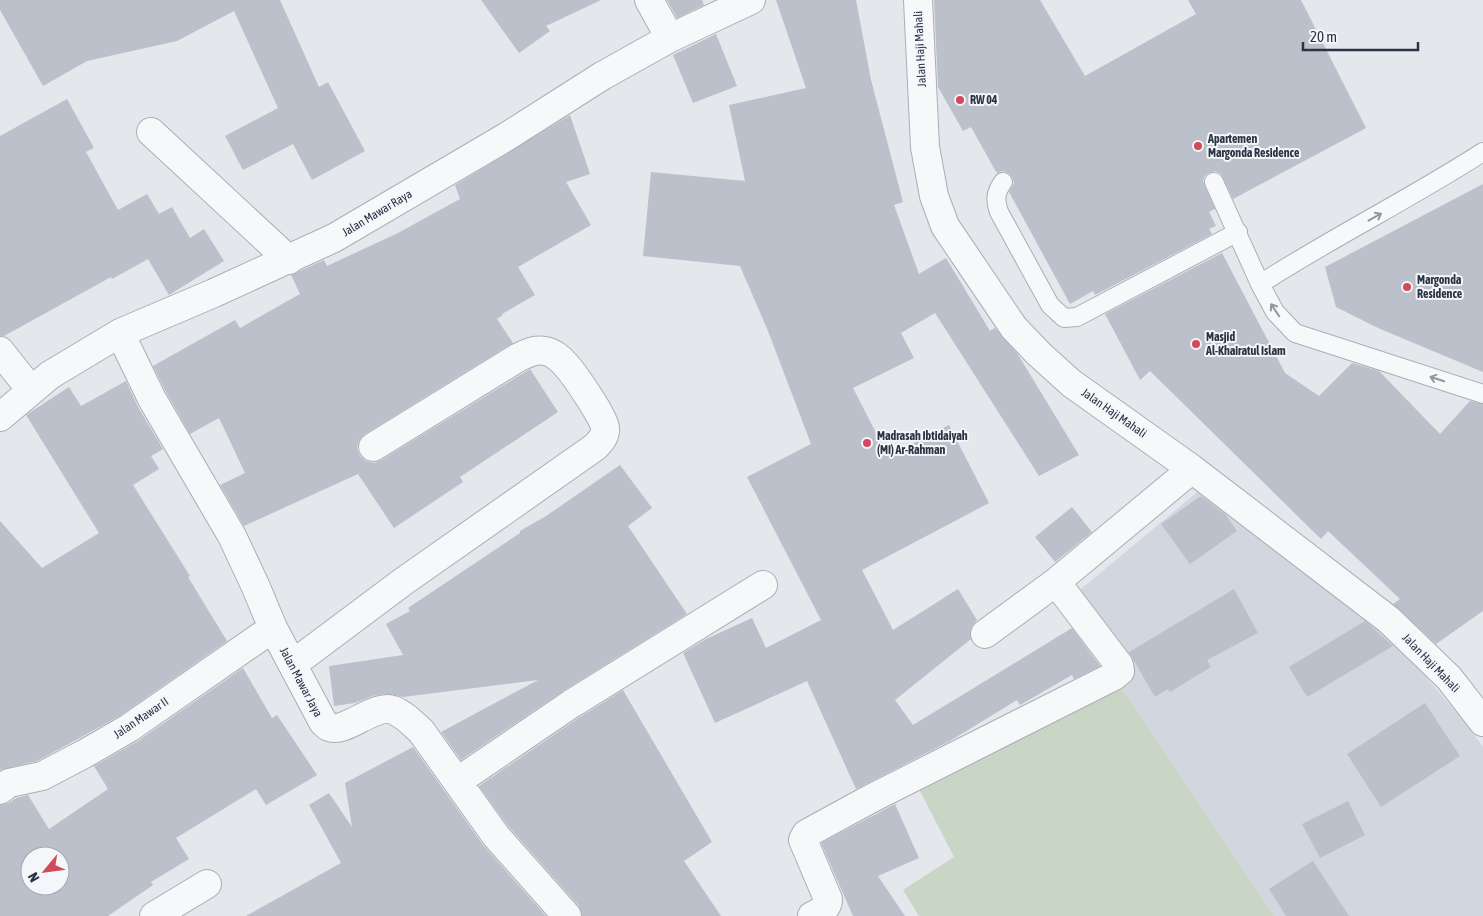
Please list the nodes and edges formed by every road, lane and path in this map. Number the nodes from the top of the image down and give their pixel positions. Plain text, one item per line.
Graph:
1 (649, 0) edge
2 (751, 0) edge
3 (918, 0) edge
4 (670, 38) junction
5 (151, 132) dead end
6 (1483, 152) edge
7 (1003, 182) dead end
8 (1214, 182) dead end
9 (1238, 232) junction
10 (289, 260) junction
11 (1260, 284) junction
12 (120, 334) junction
13 (0, 351) edge
14 (31, 390) junction
15 (1483, 394) edge
16 (0, 417) edge
17 (372, 447) dead end
18 (1192, 469) junction
19 (1056, 582) junction
20 (763, 585) dead end
21 (273, 628) junction
22 (985, 634) dead end
23 (292, 664) junction
24 (1483, 722) edge
25 (458, 781) junction
26 (0, 790) edge
27 (207, 884) dead end
28 (818, 913) edge
29 (154, 916) edge
30 (567, 916) edge

1 - 4 street
2 - 4 street, Jalan Mawar Raya
3 - 18 street, Jalan Haji Mahali
4 - 10 street, Jalan Mawar Raya
5 - 10 street
11 -> 6 lane
7 - 9 lane
8 - 9 lane
9 - 11 lane
10 - 12 street, Jalan Mawar Raya
15 -> 11 lane
12 - 14 street, Jalan Mawar Raya
12 - 21 street, Jalan Mawar Jaya
13 - 14 street
14 - 16 street, Jalan Mawar Raya
17 - 23 street
18 - 19 street
18 - 24 street, Jalan Haji Mahali
19 - 22 street
19 - 28 street
20 - 25 street
21 - 23 street, Jalan Mawar Jaya
21 - 26 street, Jalan Mawar II
23 - 25 street, Jalan Mawar Jaya
25 - 30 street, Jalan Mawar Jaya
27 - 29 street

